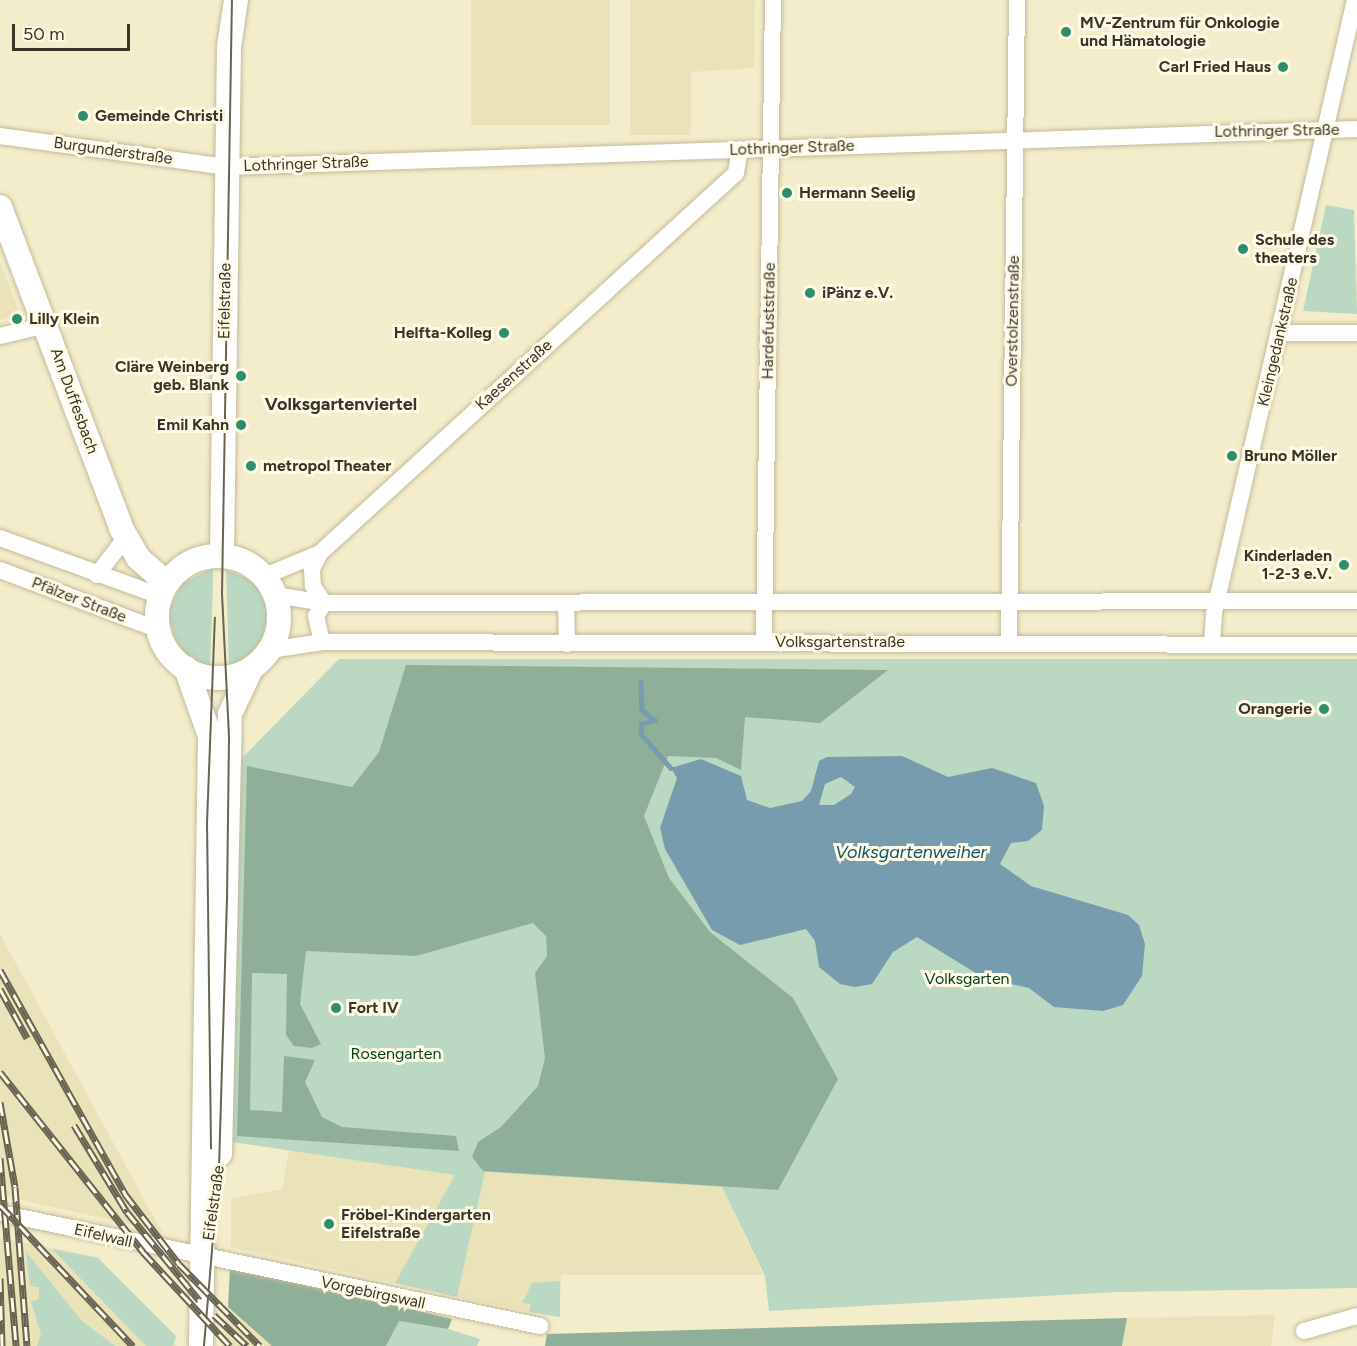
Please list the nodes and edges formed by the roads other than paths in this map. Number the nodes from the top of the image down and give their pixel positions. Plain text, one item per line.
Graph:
1 (221, 0) edge
2 (236, 0) edge
3 (773, 0) edge
4 (1017, 0) edge
5 (1355, 0) edge
6 (1357, 29) edge
7 (1345, 42) junction
8 (229, 47) junction
9 (1328, 129) junction
10 (1357, 129) edge
11 (0, 136) edge
12 (1015, 140) junction
13 (772, 148) junction
14 (740, 149) junction
15 (226, 167) junction
16 (0, 207) edge
17 (46, 325) junction
18 (1279, 333) junction
19 (1357, 333) edge
20 (0, 336) edge
21 (126, 537) junction
22 (0, 538) edge
23 (320, 553) junction
24 (222, 555) junction
25 (0, 570) edge
26 (97, 575) junction
27 (271, 585) junction
28 (163, 589) junction
29 (1219, 601) junction
30 (1357, 601) edge
31 (764, 602) junction
32 (324, 603) junction
33 (566, 603) junction
34 (1010, 604) junction
35 (159, 630) junction
36 (764, 641) junction
37 (322, 642) junction
38 (1009, 643) junction
39 (1212, 643) junction
40 (567, 644) junction
41 (1357, 645) edge
42 (270, 650) junction
43 (186, 668) junction
44 (251, 669) junction
45 (0, 1214) edge
46 (206, 1257) junction
47 (1357, 1316) edge
48 (540, 1326) dead end
49 (1305, 1331) dead end
50 (201, 1346) edge

1 - 8 street, Eifelstraße
2 - 8 street, Eifelstraße
3 - 13 street, Hardefuststraße
4 - 12 street, Overstolzenstraße
5 - 7 street, Kleingedankstraße
6 - 7 street
7 - 9 street, Kleingedankstraße
8 - 15 street, Eifelstraße
9 - 10 street, Lothringer Straße
9 - 12 street, Lothringer Straße
9 - 18 street, Kleingedankstraße
11 - 15 street, Burgunderstraße
12 - 13 street, Lothringer Straße
12 - 34 street, Overstolzenstraße
13 - 14 street, Lothringer Straße
13 - 31 street, Hardefuststraße
14 - 15 street, Lothringer Straße
14 - 23 street, Kaesenstraße
15 - 24 street, Eifelstraße
16 - 17 street, Am Duffesbach
17 - 20 street
17 - 21 street, Am Duffesbach
18 - 19 street
18 - 29 street, Kleingedankstraße
21 - 26 street
21 - 28 street, Am Duffesbach
22 - 26 street, Pfälzer Straße
23 - 27 street, Kaesenstraße
23 - 32 street
24 - 27 street
24 - 28 street
25 - 35 street, Pfälzer Straße
26 - 28 street, Pfälzer Straße
27 - 32 street
27 - 42 street
28 - 35 street
29 - 30 street
29 - 34 street
29 - 39 street, Kleingedankstraße
31 - 33 street
31 - 34 street
31 - 36 street, Hardefuststraße
32 - 33 street
32 - 37 street
33 - 40 street
34 - 38 street, Overstolzenstraße
35 - 43 street
36 - 38 street, Volksgartenstraße
36 - 40 street, Volksgartenstraße
37 - 40 street, Volksgartenstraße
37 - 42 street, Volksgartenstraße
38 - 39 street, Volksgartenstraße
39 - 41 street, Volksgartenstraße
42 - 44 street
43 - 44 street
43 - 46 street, Eifelstraße
44 - 46 street, Eifelstraße
45 - 46 street, Eifelwall
46 - 48 street, Vorgebirgswall
46 - 50 street
47 - 49 street

